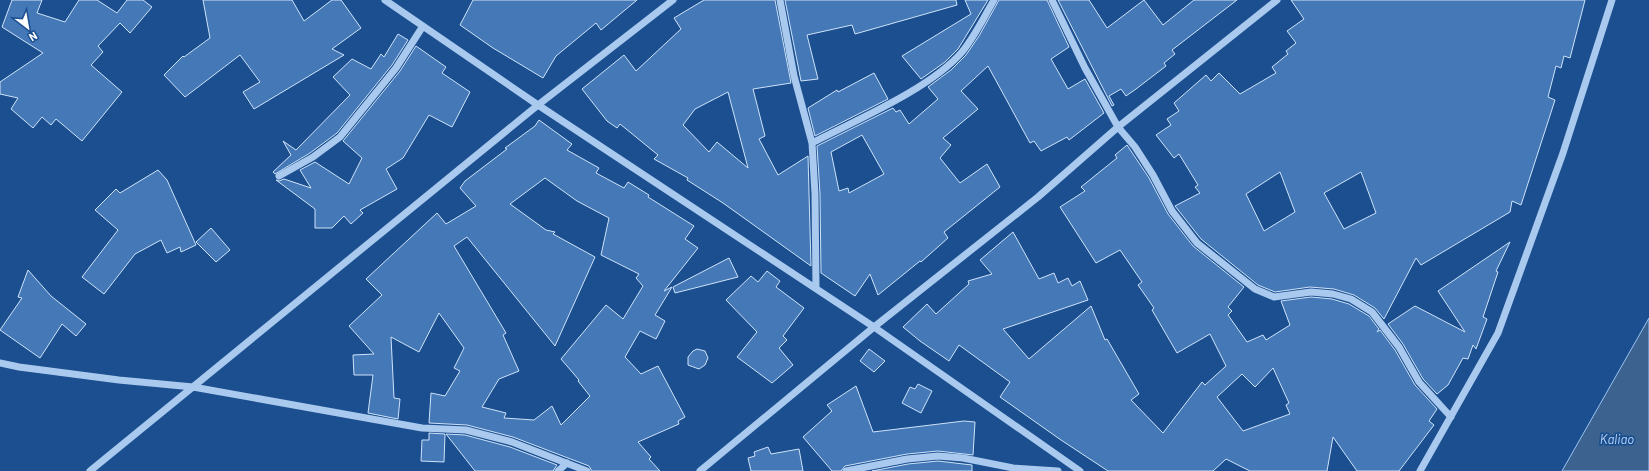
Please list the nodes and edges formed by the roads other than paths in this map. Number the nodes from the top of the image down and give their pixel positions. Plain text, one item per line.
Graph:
1 (385, 0) edge
2 (673, 0) edge
3 (780, 0) edge
4 (994, 0) edge
5 (1052, 0) edge
6 (1277, 0) edge
7 (1612, 0) edge
8 (423, 26) junction
9 (538, 105) junction
10 (1118, 127) junction
11 (812, 143) junction
12 (279, 176) dead end
13 (816, 288) junction
14 (874, 327) junction
15 (0, 362) edge
16 (193, 387) junction
17 (1451, 417) junction
18 (567, 463) junction
19 (90, 471) edge
20 (558, 471) edge
21 (587, 471) edge
22 (700, 471) edge
23 (846, 471) edge
24 (1058, 471) edge
25 (1080, 471) edge
26 (1420, 471) edge

1 - 8 street
2 - 9 street
3 - 11 street
4 - 11 street
5 - 10 street
6 - 10 street
7 - 17 street
8 - 9 street
8 - 12 street
9 - 13 street
9 - 16 street
10 - 14 street
10 - 17 street
11 - 13 street
13 - 14 street
14 - 22 street
14 - 25 street
15 - 16 street
16 - 18 street
16 - 19 street
17 - 26 street
18 - 20 street
18 - 21 street
23 - 24 street

